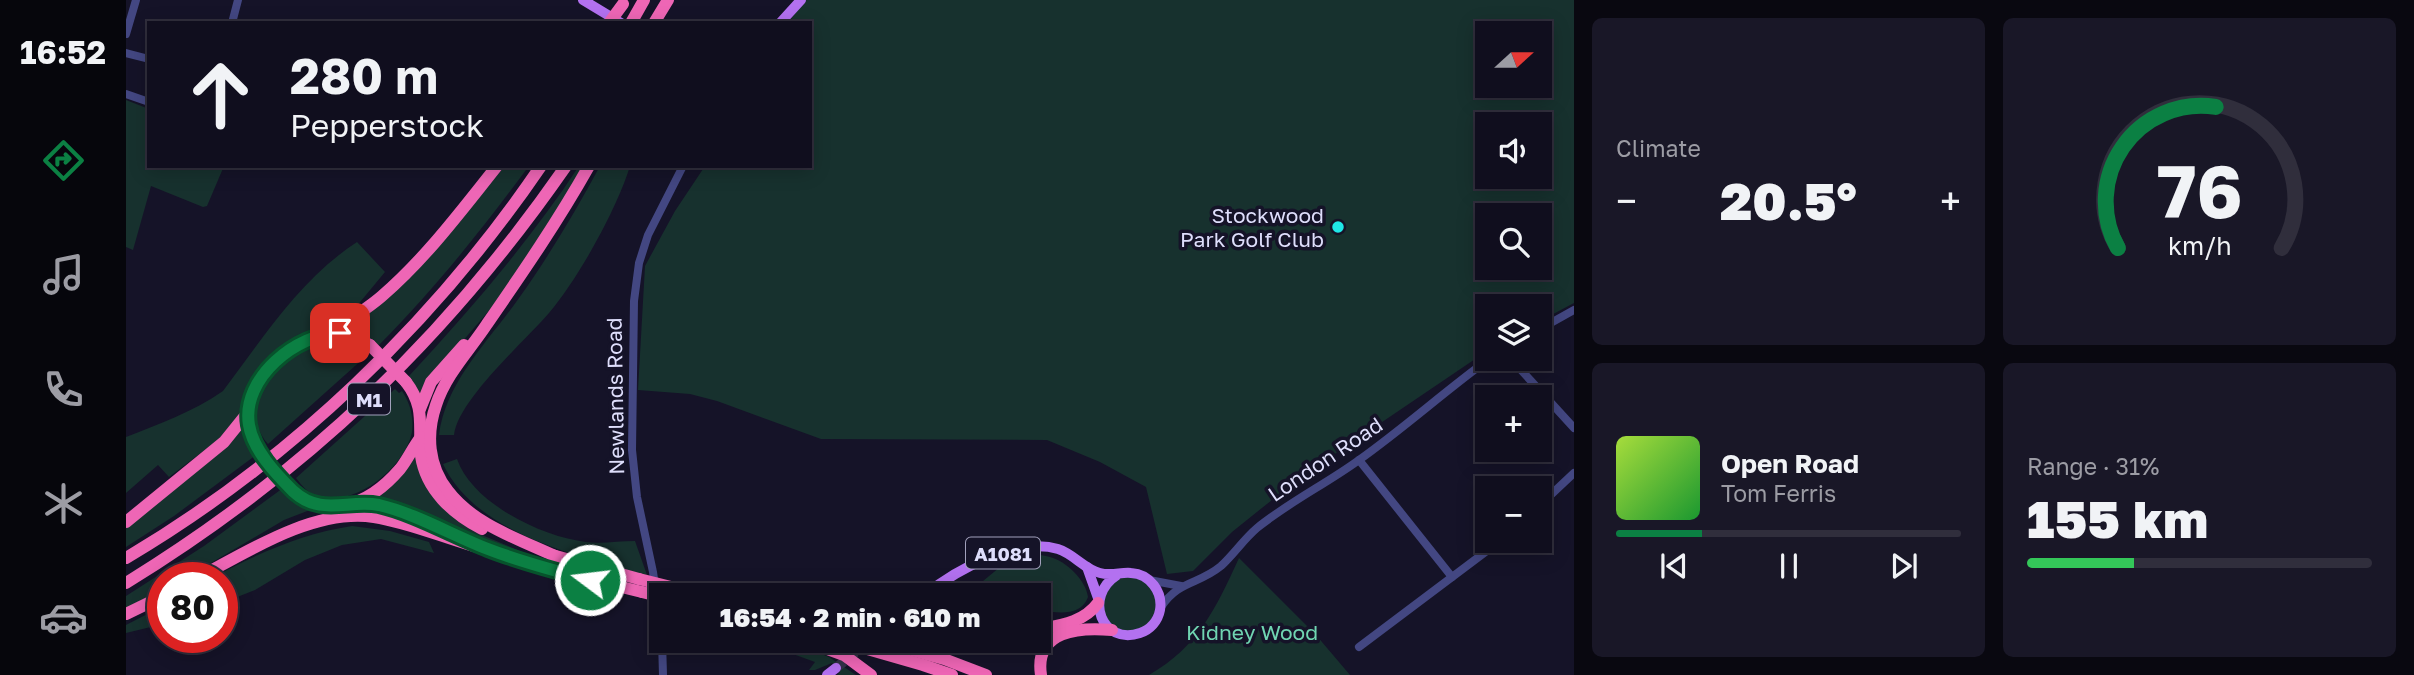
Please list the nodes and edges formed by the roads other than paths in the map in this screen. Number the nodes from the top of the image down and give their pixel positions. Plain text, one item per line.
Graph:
1 (136, 0) edge
2 (238, 0) edge
3 (583, 0) edge
4 (644, 0) edge
5 (668, 0) edge
6 (674, 0) edge
7 (801, 0) edge
8 (624, 2) edge
9 (128, 16) edge
10 (634, 18) edge
11 (233, 21) edge
12 (610, 21) edge
13 (618, 21) edge
14 (655, 21) edge
15 (663, 21) edge
16 (782, 21) edge
17 (126, 34) edge
18 (126, 53) edge
19 (147, 58) edge
20 (126, 94) edge
21 (147, 101) edge
22 (495, 168) edge
23 (540, 168) edge
24 (565, 168) edge
25 (588, 168) edge
26 (682, 168) edge
27 (499, 306) junction
28 (1574, 310) edge
29 (1552, 322) edge
30 (330, 333) junction
31 (1475, 370) edge
32 (1522, 371) edge
33 (420, 409) junction
34 (249, 411) junction
35 (1574, 428) edge
36 (421, 437) junction
37 (1359, 460) junction
38 (1574, 473) edge
39 (1552, 494) edge
40 (357, 503) junction
41 (333, 507) junction
42 (126, 522) edge
43 (489, 550) junction
44 (1484, 553) edge
45 (557, 557) junction
46 (126, 558) edge
47 (223, 562) edge
48 (229, 562) edge
49 (1087, 567) junction
50 (1117, 575) junction
51 (1452, 577) junction
52 (1149, 579) junction
53 (126, 583) edge
54 (655, 583) edge
55 (944, 583) edge
56 (641, 586) junction
57 (649, 586) edge
58 (1181, 586) junction
59 (649, 590) edge
60 (1098, 600) junction
61 (147, 604) edge
62 (1161, 607) junction
63 (126, 614) edge
64 (1051, 626) edge
65 (1112, 630) junction
66 (1359, 647) dead end
67 (662, 653) edge
68 (839, 653) edge
69 (878, 653) edge
70 (923, 653) edge
71 (663, 675) edge
72 (871, 675) edge
73 (952, 675) edge
74 (986, 675) edge
75 (1041, 675) edge

1 - 9 street
2 - 11 street
3 - 13 main road
4 - 10 highway
5 - 14 highway
6 - 15 highway
7 - 16 main road
8 - 12 highway, bridge
9 - 17 street
18 - 19 street
20 - 21 street
22 - 30 highway
23 - 46 highway, M1
24 - 53 highway, M1
25 - 27 highway
26 - 54 street, Newlands Road
27 - 33 highway
27 - 45 highway
28 - 29 street
30 - 33 highway, bridge
30 - 34 highway
31 - 37 street, London Road
32 - 35 street
33 - 36 highway
34 - 41 highway, bridge
34 - 42 highway
36 - 40 highway
36 - 45 highway
37 - 51 street
37 - 58 street, London Road
38 - 39 street
40 - 41 highway
40 - 43 highway
41 - 47 highway
43 - 48 highway
43 - 56 highway
44 - 51 street
45 - 56 highway
49 - 50 main road, A1081
49 - 55 main road, A1081
49 - 60 main road
50 - 52 main road
50 - 60 main road
51 - 66 street
52 - 58 street
52 - 62 main road
56 - 57 highway, bridge
56 - 59 highway, bridge
58 - 62 street, London Road
60 - 64 highway
60 - 65 main road
61 - 63 highway
62 - 65 main road
65 - 75 highway
67 - 71 street
68 - 72 highway
69 - 73 highway
70 - 74 highway

